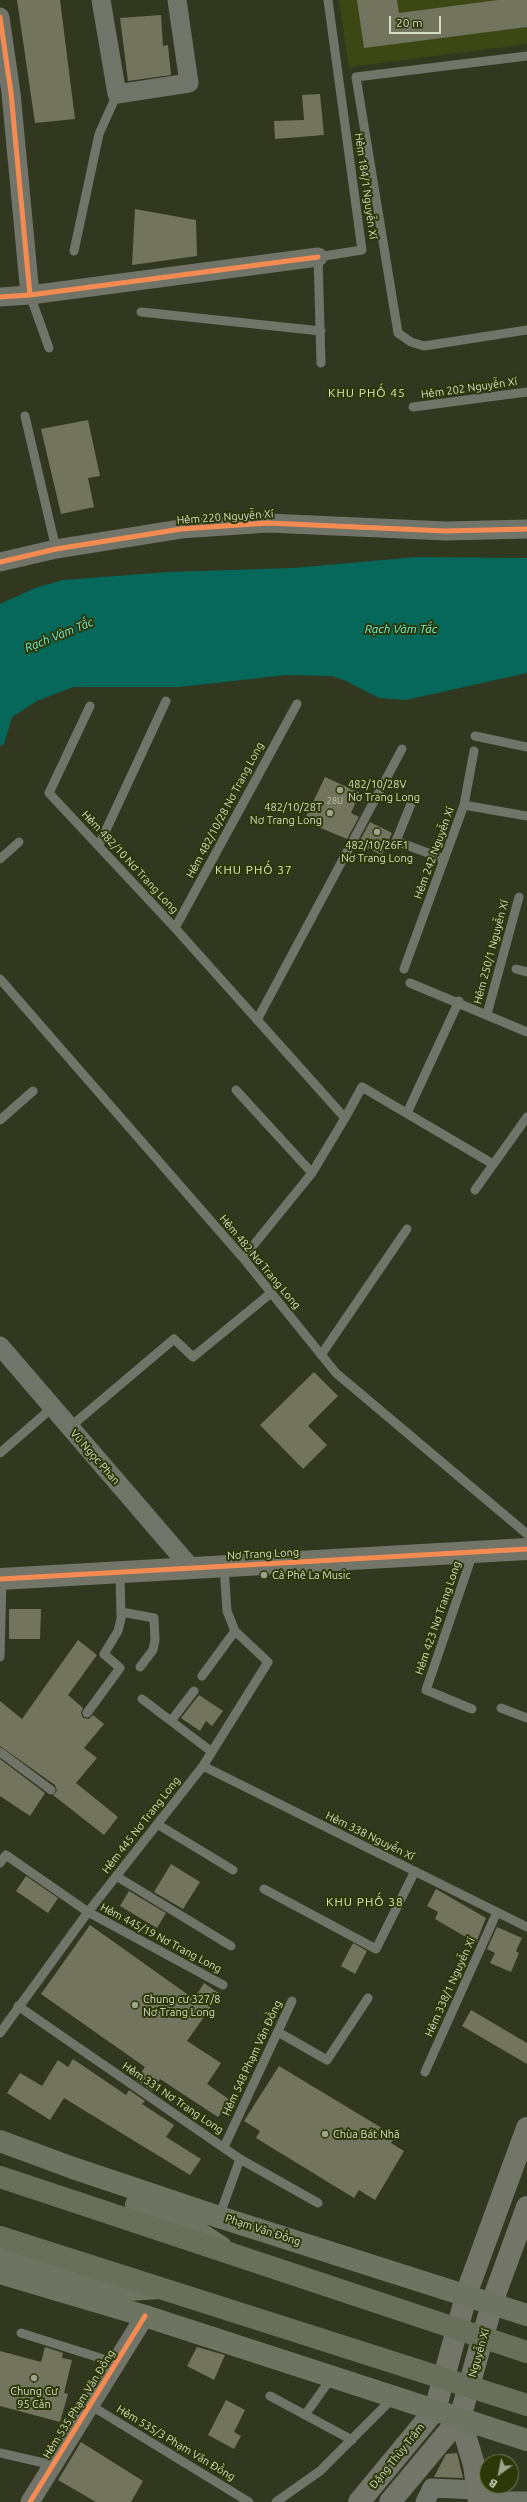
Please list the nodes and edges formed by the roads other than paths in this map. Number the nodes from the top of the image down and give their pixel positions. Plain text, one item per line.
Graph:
1 (101, 0) edge
2 (177, 0) edge
3 (328, 0) edge
4 (0, 17) edge
5 (527, 56) edge
6 (117, 94) junction
7 (74, 251) dead end
8 (318, 257) junction
9 (30, 295) junction
10 (0, 297) edge
11 (141, 312) dead end
12 (527, 330) edge
13 (321, 331) junction
14 (49, 348) dead end
15 (321, 363) dead end
16 (527, 392) edge
17 (413, 407) dead end
18 (25, 416) dead end
19 (527, 529) edge
20 (56, 549) junction
21 (0, 562) edge
22 (166, 701) dead end
23 (296, 704) dead end
24 (90, 706) dead end
25 (475, 736) dead end
26 (527, 747) edge
27 (402, 749) dead end
28 (474, 751) dead end
29 (413, 799) dead end
30 (464, 805) junction
31 (527, 816) edge
32 (18, 842) dead end
33 (99, 845) junction
34 (0, 858) edge
35 (444, 859) junction
36 (518, 897) dead end
37 (175, 928) junction
38 (404, 969) dead end
39 (516, 969) dead end
40 (527, 972) edge
41 (0, 979) edge
42 (410, 983) dead end
43 (459, 1001) junction
44 (487, 1014) junction
45 (258, 1020) junction
46 (527, 1032) edge
47 (33, 1090) dead end
48 (236, 1090) dead end
49 (407, 1113) junction
50 (527, 1116) edge
51 (345, 1118) junction
52 (0, 1120) edge
53 (493, 1164) junction
54 (312, 1173) junction
55 (475, 1190) dead end
56 (407, 1229) dead end
57 (243, 1258) junction
58 (271, 1293) junction
59 (0, 1346) edge
60 (321, 1354) junction
61 (53, 1407) junction
62 (70, 1427) junction
63 (0, 1453) edge
64 (527, 1534) edge
65 (527, 1549) edge
66 (473, 1553) junction
67 (224, 1566) junction
68 (191, 1568) junction
69 (120, 1572) junction
70 (1, 1579) edge
71 (121, 1612) junction
72 (235, 1631) junction
73 (0, 1657) edge
74 (140, 1667) dead end
75 (202, 1676) dead end
76 (194, 1691) dead end
77 (142, 1699) dead end
78 (501, 1708) dead end
79 (472, 1709) dead end
80 (87, 1713) dead end
81 (527, 1718) edge
82 (171, 1721) junction
83 (0, 1752) edge
84 (212, 1752) junction
85 (203, 1766) junction
86 (51, 1790) dead end
87 (157, 1824) junction
88 (3, 1853) edge
89 (0, 1863) edge
90 (233, 1870) dead end
91 (415, 1871) junction
92 (116, 1876) junction
93 (264, 1889) dead end
94 (88, 1912) junction
95 (497, 1912) junction
96 (527, 1928) edge
97 (231, 1946) dead end
98 (223, 1985) dead end
99 (368, 1998) dead end
100 (292, 2001) dead end
101 (18, 2006) junction
102 (278, 2032) junction
103 (0, 2033) edge
104 (425, 2072) dead end
105 (527, 2128) edge
106 (0, 2140) edge
107 (224, 2147) junction
108 (0, 2157) edge
109 (240, 2159) junction
110 (0, 2177) edge
111 (318, 2203) dead end
112 (527, 2207) edge
113 (219, 2217) junction
114 (0, 2237) edge
115 (0, 2253) edge
116 (234, 2255) junction
117 (0, 2273) edge
118 (159, 2288) junction
119 (467, 2296) junction
120 (493, 2304) junction
121 (527, 2315) edge
122 (145, 2316) junction
123 (457, 2330) junction
124 (21, 2333) dead end
125 (483, 2338) junction
126 (527, 2352) edge
127 (116, 2363) junction
128 (332, 2377) junction
129 (444, 2378) junction
130 (469, 2386) junction
131 (270, 2396) dead end
132 (394, 2397) junction
133 (90, 2405) junction
134 (527, 2405) edge
135 (434, 2410) junction
136 (304, 2415) junction
137 (460, 2418) junction
138 (352, 2440) junction
139 (527, 2440) edge
140 (0, 2453) edge
141 (53, 2465) junction
142 (478, 2497) edge
143 (527, 2501) edge
144 (30, 2502) edge
145 (249, 2502) edge
146 (276, 2502) edge
147 (359, 2502) edge
148 (390, 2502) edge
149 (425, 2502) edge

1 - 6 street
2 - 6 street
3 - 8 lane, Hẻm 184/1 Nguyễn Xí
4 - 9 street
5 - 12 lane
6 - 7 lane
8 - 9 street
8 - 13 lane
9 - 10 street
9 - 14 lane
11 - 13 lane
13 - 15 lane
16 - 17 lane, Hẻm 202 Nguyễn Xí
18 - 20 lane
19 - 20 street, Hẻm 220 Nguyễn Xí
20 - 21 street, Hẻm 220 Nguyễn Xí
22 - 33 lane
23 - 37 lane, Hẻm 482/10/28 Nơ Trang Long
24 - 33 lane, Hẻm 482/10 Nơ Trang Long
25 - 26 lane
27 - 45 lane
28 - 30 lane
29 - 35 lane
30 - 31 lane, Hẻm 242 Nguyễn Xí
30 - 35 lane, Hẻm 242 Nguyễn Xí
32 - 34 lane
33 - 37 lane, Hẻm 482/10 Nơ Trang Long
35 - 38 lane, Hẻm 242 Nguyễn Xí
36 - 44 lane, Hẻm 250/1 Nguyễn Xí
37 - 45 lane, Hẻm 482/10 Nơ Trang Long
39 - 40 lane
41 - 57 lane, Hẻm 482 Nơ Trang Long
42 - 43 lane
43 - 44 lane
43 - 49 lane
44 - 46 lane
45 - 51 lane, Hẻm 482/10 Nơ Trang Long
47 - 52 lane
48 - 54 lane
49 - 51 lane
49 - 53 lane
50 - 53 lane
51 - 54 lane
53 - 55 lane
54 - 57 lane
56 - 60 lane
57 - 58 lane, Hẻm 482 Nơ Trang Long
58 - 60 lane, Hẻm 482 Nơ Trang Long
58 - 62 lane
59 - 61 street, Vũ Ngọc Phan
60 - 64 lane, Hẻm 482 Nơ Trang Long
61 - 62 street, Vũ Ngọc Phan
61 - 63 lane
62 - 68 street, Vũ Ngọc Phan
65 - 66 main road, Nơ Trang Long
66 - 67 main road, Nơ Trang Long
66 - 79 lane, Hẻm 423 Nơ Trang Long
67 - 68 main road, Nơ Trang Long
67 - 72 lane, Hẻm 445 Nơ Trang Long
68 - 69 main road, Nơ Trang Long
69 - 70 main road, Nơ Trang Long
69 - 71 lane
70 - 73 lane
71 - 74 lane
71 - 80 lane
72 - 75 lane
72 - 84 lane, Hẻm 445 Nơ Trang Long
76 - 82 lane
77 - 82 lane
78 - 81 lane
82 - 84 lane
83 - 86 lane
84 - 85 lane, Hẻm 445 Nơ Trang Long
85 - 87 lane, Hẻm 445 Nơ Trang Long
85 - 91 lane, Hẻm 338 Nguyễn Xí
87 - 90 lane
87 - 92 lane, Hẻm 445 Nơ Trang Long
88 - 89 lane
88 - 94 lane, Hẻm 445/19 Nơ Trang Long
91 - 93 lane
91 - 95 lane, Hẻm 338 Nguyễn Xí
92 - 94 lane, Hẻm 445 Nơ Trang Long
92 - 97 lane
94 - 98 lane, Hẻm 445/19 Nơ Trang Long
94 - 101 lane, Hẻm 445 Nơ Trang Long
95 - 96 lane, Hẻm 338 Nguyễn Xí
95 - 104 lane, Hẻm 338/1 Nguyễn Xí
99 - 102 lane
100 - 102 lane, Hẻm 548 Phạm Văn Đồng
101 - 103 lane, Hẻm 445 Nơ Trang Long
101 - 107 lane, Hẻm 331 Nơ Trang Long
102 - 107 lane, Hẻm 548 Phạm Văn Đồng
105 - 119 main road
106 - 113 main road, Phạm Văn Đồng
107 - 109 lane, Hẻm 331 Nơ Trang Long
108 - 116 main road
109 - 111 lane, Hẻm 331 Nơ Trang Long
109 - 113 lane
110 - 116 highway
112 - 120 main road, Nguyễn Xí
113 - 119 main road, Phạm Văn Đồng
114 - 118 highway
115 - 118 main road
116 - 123 highway
117 - 122 main road
118 - 122 main road
118 - 129 highway
119 - 120 main road, Phạm Văn Đồng
119 - 123 main road
120 - 121 main road, Phạm Văn Đồng
120 - 125 main road, Nguyễn Xí
122 - 127 street, Hẻm 535 Phạm Văn Đồng
122 - 128 main road
123 - 125 highway
123 - 129 main road
124 - 127 lane
125 - 126 highway
125 - 130 main road, Nguyễn Xí
127 - 133 street, Hẻm 535 Phạm Văn Đồng
128 - 132 main road
128 - 136 lane
129 - 130 highway
129 - 135 main road
130 - 134 highway
130 - 137 main road, Nguyễn Xí
131 - 136 lane
132 - 135 main road
132 - 138 lane
133 - 141 street, Hẻm 535 Phạm Văn Đồng
133 - 145 lane, Hẻm 535/3 Phạm Văn Đồng
135 - 137 main road
135 - 147 main road, Đặng Thùy Trâm
136 - 138 lane
137 - 139 main road
137 - 142 main road
137 - 148 main road
138 - 146 lane
140 - 141 lane
141 - 144 street, Hẻm 535 Phạm Văn Đồng
142 - 143 street
142 - 149 street

